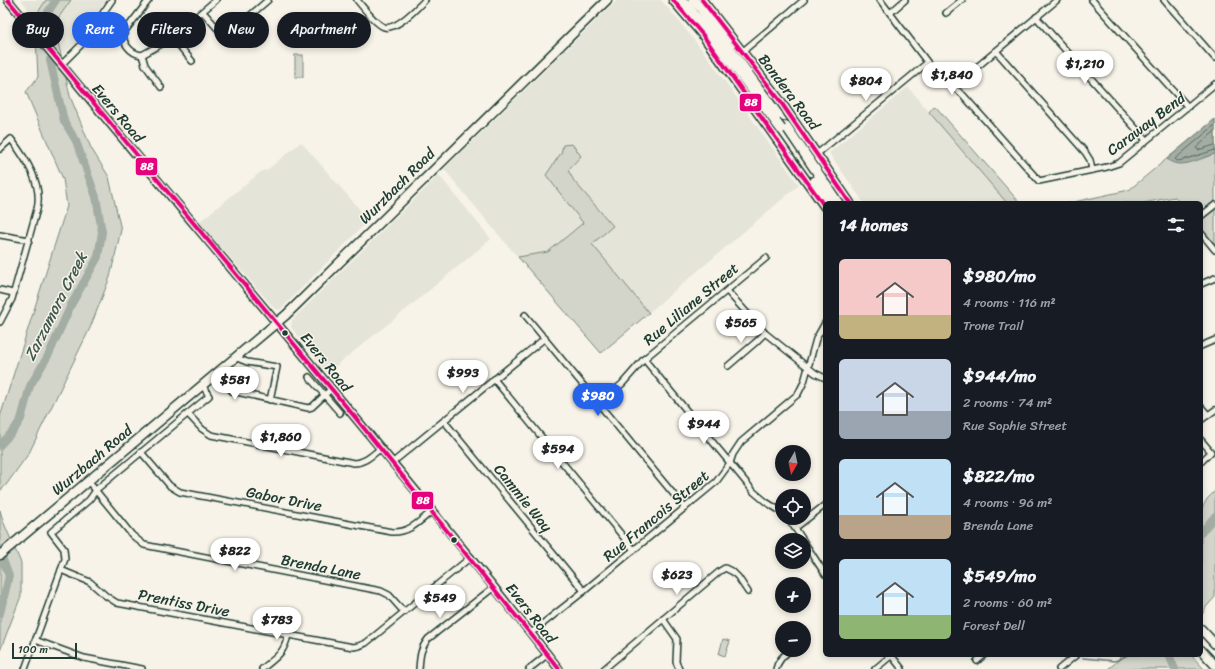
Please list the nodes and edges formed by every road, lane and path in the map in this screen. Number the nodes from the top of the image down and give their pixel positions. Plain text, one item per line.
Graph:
1 (8, 0) edge
2 (112, 0) edge
3 (149, 0) edge
4 (216, 0) edge
5 (268, 0) edge
6 (357, 0) edge
7 (425, 0) edge
8 (607, 0) edge
9 (673, 0) edge
10 (681, 0) edge
11 (693, 0) edge
12 (702, 0) edge
13 (804, 0) edge
14 (880, 0) edge
15 (905, 0) edge
16 (962, 0) edge
17 (1058, 0) edge
18 (1092, 0) edge
19 (1164, 0) edge
20 (203, 12) edge
21 (890, 13) junction
22 (946, 13) dead end
23 (206, 15) edge
24 (1036, 17) junction
25 (156, 48) edge
26 (182, 48) edge
27 (996, 51) junction
28 (742, 52) junction
29 (142, 55) junction
30 (1215, 58) edge
31 (192, 60) dead end
32 (927, 63) junction
33 (61, 65) junction
34 (757, 70) junction
35 (731, 75) junction
36 (1215, 84) edge
37 (160, 86) dead end
38 (953, 86) junction
39 (1188, 107) junction
40 (783, 128) junction
41 (1146, 140) junction
42 (779, 143) junction
43 (0, 148) edge
44 (815, 151) junction
45 (1092, 170) junction
46 (829, 201) edge
47 (837, 201) edge
48 (849, 201) edge
49 (823, 204) edge
50 (1215, 205) edge
51 (1203, 214) edge
52 (0, 235) edge
53 (1203, 235) edge
54 (28, 240) junction
55 (1215, 250) edge
56 (766, 258) dead end
57 (1215, 278) edge
58 (1203, 283) edge
59 (0, 290) edge
60 (727, 291) junction
61 (13, 292) junction
62 (525, 315) dead end
63 (0, 322) edge
64 (278, 323) junction
65 (823, 327) edge
66 (765, 333) junction
67 (545, 338) junction
68 (1215, 340) edge
69 (1203, 345) edge
70 (237, 358) junction
71 (644, 359) junction
72 (728, 366) dead end
73 (808, 367) junction
74 (218, 373) junction
75 (309, 377) dead end
76 (823, 377) edge
77 (494, 379) junction
78 (203, 386) junction
79 (331, 389) junction
80 (324, 395) junction
81 (270, 400) junction
82 (599, 404) junction
83 (1203, 409) edge
84 (1215, 410) edge
85 (340, 413) dead end
86 (188, 414) junction
87 (1208, 415) junction
88 (1203, 419) edge
89 (444, 420) junction
90 (1203, 442) edge
91 (380, 449) junction
92 (141, 452) junction
93 (1203, 460) edge
94 (392, 463) junction
95 (730, 463) junction
96 (88, 482) junction
97 (96, 490) junction
98 (823, 507) edge
99 (685, 508) junction
100 (775, 508) edge
101 (432, 510) junction
102 (793, 525) edge
103 (795, 528) junction
104 (798, 533) edge
105 (634, 550) junction
106 (811, 552) edge
107 (0, 555) edge
108 (470, 557) junction
109 (61, 570) junction
110 (823, 571) edge
111 (494, 587) junction
112 (584, 592) junction
113 (748, 592) dead end
114 (404, 612) junction
115 (663, 619) junction
116 (1203, 631) edge
117 (531, 633) junction
118 (288, 635) junction
119 (35, 640) junction
120 (1215, 644) edge
121 (1203, 652) edge
122 (548, 654) junction
123 (782, 657) edge
124 (889, 657) edge
125 (893, 657) edge
126 (981, 657) edge
127 (1073, 657) edge
128 (977, 660) dead end
129 (1215, 665) edge
130 (25, 669) edge
131 (142, 669) edge
132 (262, 669) edge
133 (419, 669) edge
134 (529, 669) edge
135 (559, 669) edge
136 (604, 669) edge
137 (679, 669) edge
138 (776, 669) edge
139 (875, 669) edge
140 (902, 669) edge
141 (1059, 669) edge

1 - 33 main road, Evers Road
2 - 33 street
3 - 29 street
4 - 20 street
5 - 23 street
6 - 7 street
8 - 64 main road, Wurzbach Road
9 - 35 main road
10 - 40 highway, bridge
11 - 40 highway, bridge
12 - 28 main road, Bandera Road
13 - 28 street
14 - 21 street
15 - 21 street
16 - 22 street
17 - 24 street
18 - 39 street
19 - 30 street
21 - 32 street
24 - 27 street
24 - 41 street
25 - 29 street
26 - 31 street
27 - 38 street
27 - 45 street
28 - 34 main road, Bandera Road
29 - 37 street
32 - 38 street
32 - 44 street
33 - 64 main road, Evers Road
34 - 35 main road
34 - 44 main road, Bandera Road
35 - 42 main road
36 - 39 street, Caraway Bend
38 - 45 street, Caraway Bend
39 - 41 street, Caraway Bend
40 - 46 highway
40 - 47 highway
41 - 45 street, Caraway Bend
42 - 44 main road
42 - 49 main road
43 - 54 street
44 - 48 main road, Bandera Road
50 - 51 street
52 - 54 street
53 - 55 street
54 - 61 street
56 - 60 street, Rue Liliane Street
57 - 58 street
59 - 61 street
60 - 66 street
60 - 71 street, Rue Liliane Street
61 - 63 street
62 - 67 street
64 - 70 main road, Wurzbach Road
64 - 79 main road, Evers Road
65 - 73 street, Rue Francois Street
66 - 72 street
66 - 73 street
67 - 77 street
67 - 82 street
68 - 69 street
70 - 74 main road, Wurzbach Road
70 - 81 street
71 - 82 street, Rue Liliane Street
71 - 95 street
73 - 76 street
73 - 95 street, Rue Francois Street
74 - 78 main road, Wurzbach Road
74 - 81 street
75 - 80 street
77 - 89 street
77 - 105 street
78 - 86 street, Wurzbach Road
78 - 96 main road, Wurzbach Road
79 - 80 street
79 - 91 main road, Evers Road
80 - 81 street
80 - 85 street
82 - 99 street
83 - 87 street
84 - 87 street
86 - 91 street
86 - 92 street, Wurzbach Road
87 - 88 street
89 - 94 street
89 - 112 street, Cammie Way
90 - 93 street
91 - 94 main road, Evers Road
92 - 97 street, Wurzbach Road
92 - 101 street, Gabor Drive
94 - 101 main road, Evers Road
95 - 99 street, Rue Francois Street
95 - 100 street
96 - 97 street, Brenda Lane
96 - 107 main road, Wurzbach Road
97 - 109 street, Wurzbach Road
97 - 114 street, Brenda Lane
98 - 103 street
99 - 105 street, Rue Francois Street
101 - 108 main road, Evers Road
102 - 103 street
103 - 104 street
105 - 112 street, Rue Francois Street
106 - 110 street
108 - 111 main road, Evers Road
108 - 114 street, Prentiss Drive
109 - 118 street, Prentiss Drive
109 - 119 street
111 - 117 main road, Evers Road
111 - 133 street
112 - 117 street, Rue Francois Street
113 - 115 street
114 - 118 street, Prentiss Drive
115 - 136 street
115 - 137 street
116 - 120 main road
117 - 122 main road, Evers Road
118 - 132 street
119 - 130 street
119 - 131 street
121 - 129 main road
122 - 134 street
122 - 135 main road, Evers Road
123 - 138 street
124 - 139 street
125 - 140 street
126 - 128 street
127 - 141 street

